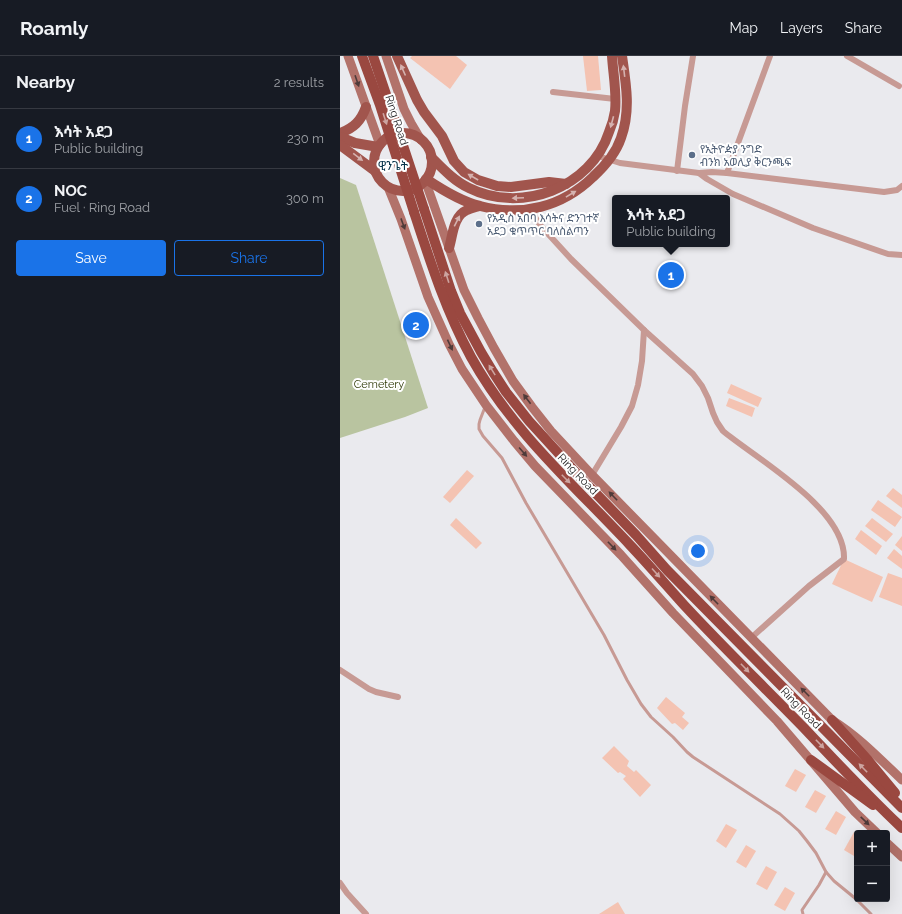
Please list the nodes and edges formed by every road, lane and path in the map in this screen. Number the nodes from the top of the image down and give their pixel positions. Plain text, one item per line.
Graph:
1 (348, 56) edge
2 (362, 56) edge
3 (373, 56) edge
4 (386, 56) edge
5 (397, 56) edge
6 (612, 56) edge
7 (622, 56) edge
8 (693, 56) edge
9 (770, 56) edge
10 (847, 56) edge
11 (899, 86) dead end
12 (553, 92) dead end
13 (615, 99) junction
14 (366, 107) junction
15 (340, 133) edge
16 (340, 137) edge
17 (421, 140) junction
18 (340, 145) edge
19 (379, 146) junction
20 (598, 156) junction
21 (431, 157) junction
22 (610, 160) junction
23 (375, 171) junction
24 (677, 171) junction
25 (699, 173) junction
26 (727, 173) junction
27 (425, 179) junction
28 (566, 184) junction
29 (902, 186) edge
30 (388, 187) junction
31 (480, 206) junction
32 (530, 209) junction
33 (450, 248) junction
34 (902, 255) edge
35 (644, 330) junction
36 (486, 405) junction
37 (592, 475) junction
38 (750, 638) junction
39 (340, 670) edge
40 (398, 696) dead end
41 (832, 720) junction
42 (812, 760) junction
43 (902, 780) edge
44 (901, 807) edge
45 (887, 813) junction
46 (902, 828) edge
47 (874, 830) edge
48 (890, 846) edge
49 (902, 857) edge
50 (826, 872) junction
51 (340, 883) edge
52 (366, 914) edge
53 (803, 914) edge
54 (871, 914) edge

1 -> 14 main road
2 -> 45 highway, Ring Road, bridge
44 -> 3 highway, Ring Road, bridge
4 - 17 main road
28 -> 5 main road
6 - 13 main road
22 -> 7 main road
8 - 24 street
9 - 26 street
10 - 11 street
12 - 13 street
13 -> 20 main road
14 - 15 main road
14 - 19 main road
16 - 19 main road
17 - 19 main road
17 - 21 main road
18 -> 23 main road
19 - 23 main road
20 - 22 street
20 - 28 main road
21 - 27 main road
28 -> 21 main road
22 - 24 street
32 -> 22 main road
23 - 30 main road
24 - 25 street
25 - 26 street
25 - 34 street
26 - 29 street
27 - 30 main road
27 - 31 main road
27 - 33 main road
30 -> 36 main road
31 - 32 main road
33 -> 31 main road
32 - 35 street
37 -> 33 main road
35 - 37 street
35 - 38 street
36 -> 42 main road
36 - 50 lane
38 -> 37 main road
41 -> 38 main road
39 - 40 street
41 - 43 main road
41 - 44 highway
42 - 45 highway
42 -> 47 main road
45 - 46 highway, Ring Road
48 - 49 main road
50 - 53 lane
50 - 54 lane
51 - 52 street

